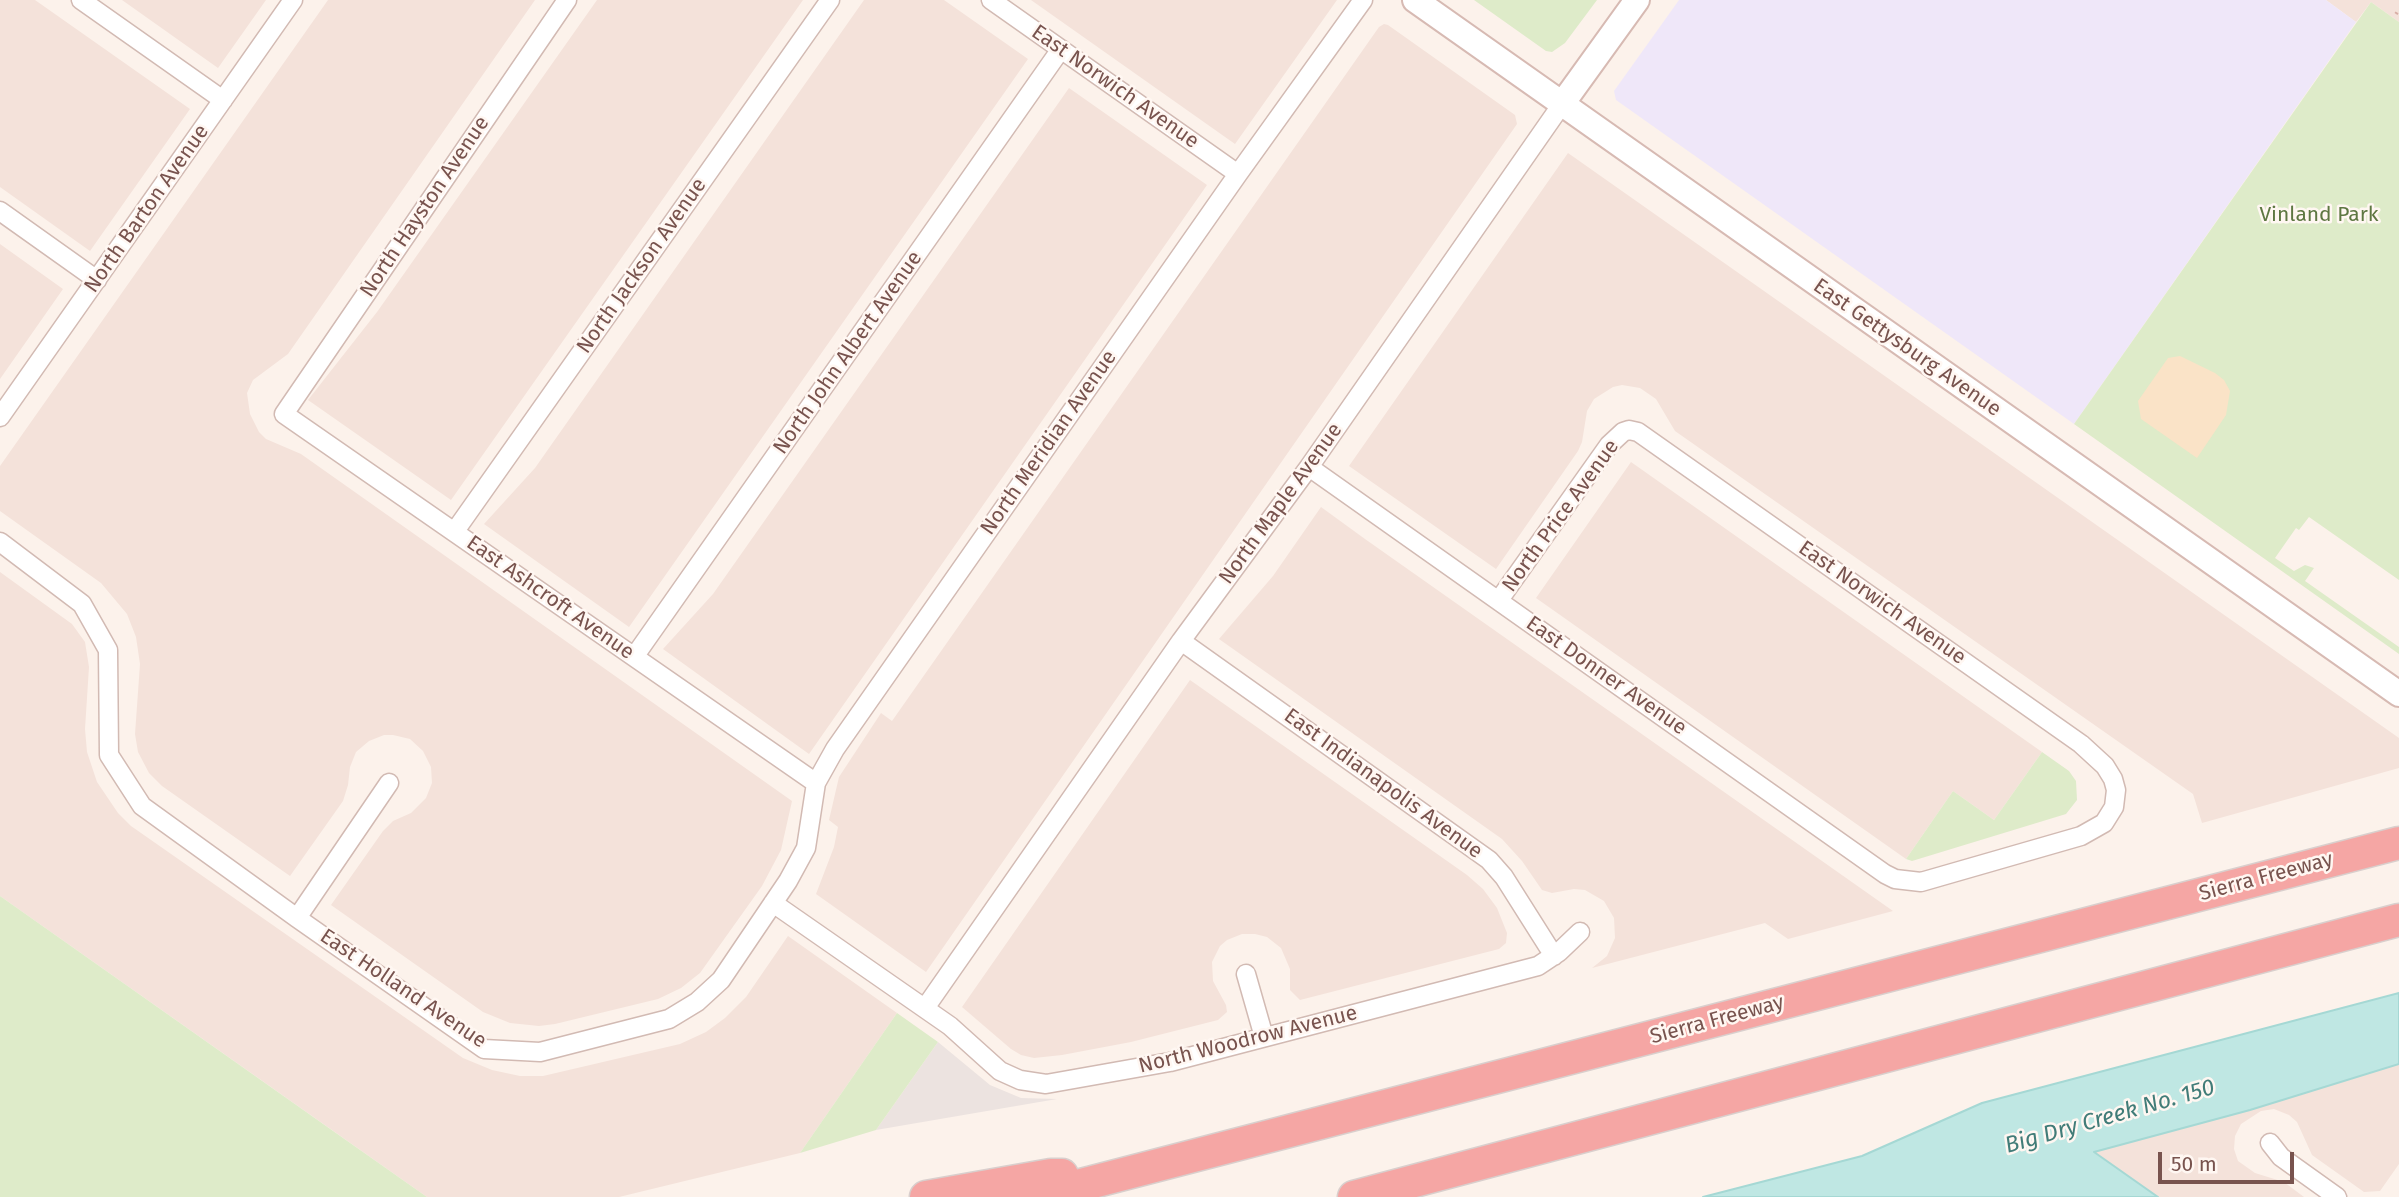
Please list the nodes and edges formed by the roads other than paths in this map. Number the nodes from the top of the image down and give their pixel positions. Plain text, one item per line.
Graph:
1 (81, 0) edge
2 (293, 0) edge
3 (567, 0) edge
4 (830, 0) edge
5 (991, 0) edge
6 (1363, 0) edge
7 (1415, 0) edge
8 (1637, 0) edge
9 (1061, 49) junction
10 (223, 100) junction
11 (1562, 104) junction
12 (1238, 174) junction
13 (0, 211) edge
14 (97, 280) junction
15 (284, 414) joint
16 (0, 417) edge
17 (1623, 432) joint
18 (1310, 467) junction
19 (455, 531) junction
20 (0, 542) edge
21 (1499, 600) junction
22 (1181, 641) junction
23 (634, 657) junction
24 (2399, 694) edge
25 (389, 783) dead end
26 (816, 783) junction
27 (2399, 843) edge
28 (1904, 882) joint
29 (773, 903) junction
30 (297, 918) junction
31 (2399, 920) edge
32 (1580, 932) dead end
33 (1554, 956) junction
34 (1246, 974) dead end
35 (925, 1008) junction
36 (1264, 1037) junction
37 (2270, 1143) dead end
38 (1109, 1177) junction
39 (926, 1197) edge
40 (1035, 1197) edge
41 (1354, 1197) edge
42 (2337, 1197) edge

1 - 10 street
2 - 10 street, North Barton Avenue
3 - 15 street, North Hayston Avenue
4 - 19 street, North Jackson Avenue
5 - 9 street, East Norwich Avenue
6 - 12 street, North Meridian Avenue
7 - 11 street, East Gettysburg Avenue
8 - 11 street, North Maple Avenue
9 - 12 street, East Norwich Avenue
9 - 23 street, North John Albert Avenue
10 - 14 street, North Barton Avenue
11 - 18 street, North Maple Avenue
11 - 24 street, East Gettysburg Avenue
12 - 26 street, North Meridian Avenue
13 - 14 street
14 - 16 street, North Barton Avenue
15 - 19 street, East Ashcroft Avenue
17 - 21 street, North Price Avenue
17 - 28 street, East Norwich Avenue
18 - 21 street, East Donner Avenue
18 - 22 street, North Maple Avenue
19 - 23 street, East Ashcroft Avenue
20 - 30 street, East Holland Avenue
21 - 28 street, East Donner Avenue
22 - 33 street, East Indianapolis Avenue
22 - 35 street, North Maple Avenue
23 - 26 street, East Ashcroft Avenue
25 - 30 street, East Holland Avenue
26 - 29 street, North Meridian Avenue
27 - 38 highway, Sierra Freeway
29 - 30 street, East Holland Avenue
29 - 35 street
31 - 41 highway
32 - 33 street, North Woodrow Avenue
33 - 36 street, North Woodrow Avenue
34 - 36 street
35 - 36 street, North Woodrow Avenue
37 - 42 street
38 - 39 highway
38 - 40 highway, Sierra Freeway

